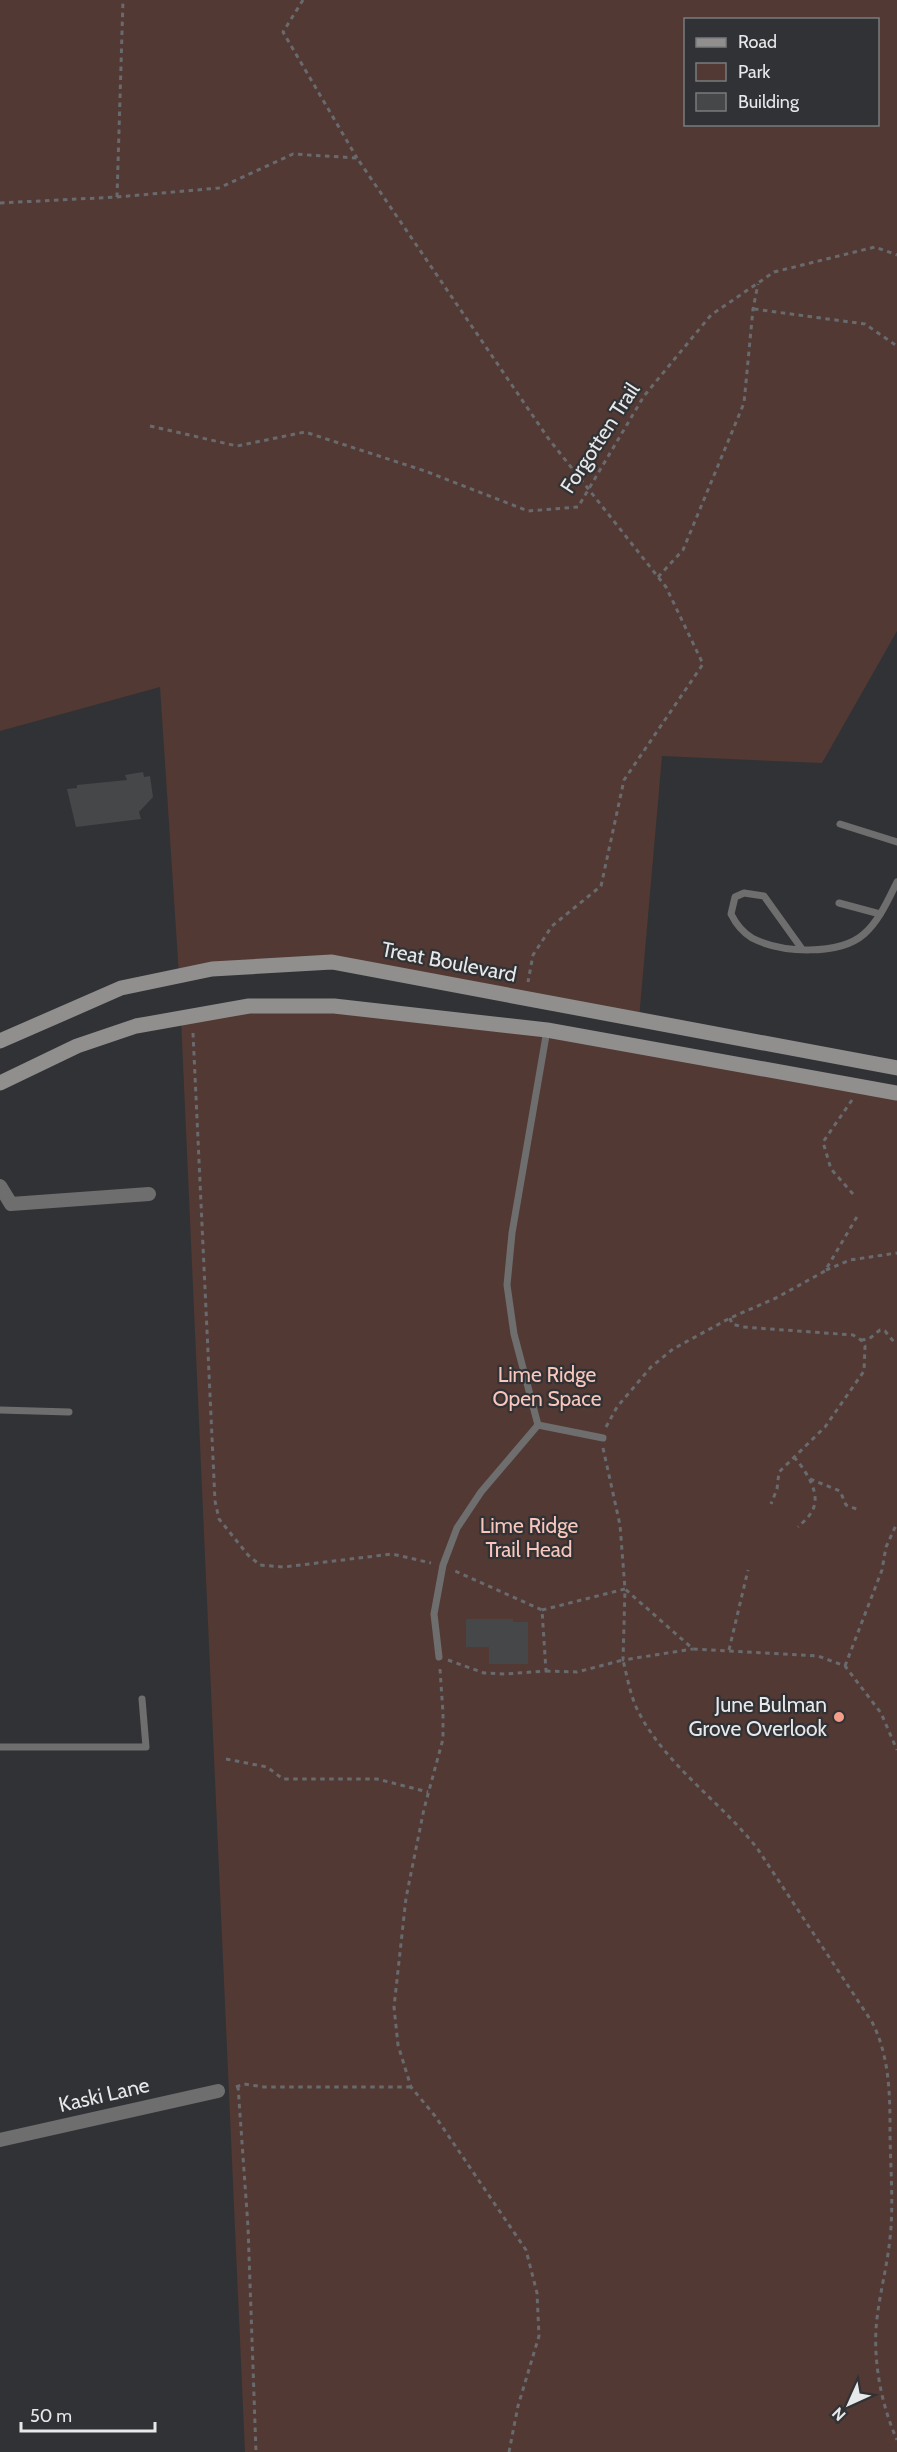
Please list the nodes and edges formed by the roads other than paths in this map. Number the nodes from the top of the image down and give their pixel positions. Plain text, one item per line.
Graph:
1 (840, 824) dead end
2 (897, 842) edge
3 (897, 882) edge
4 (839, 903) dead end
5 (880, 914) junction
6 (802, 950) junction
7 (547, 1030) junction
8 (0, 1041) edge
9 (897, 1068) edge
10 (0, 1083) edge
11 (897, 1093) edge
12 (0, 1186) edge
13 (149, 1194) dead end
14 (0, 1410) edge
15 (69, 1412) dead end
16 (538, 1425) junction
17 (603, 1438) road end
18 (439, 1657) road end
19 (142, 1699) dead end
20 (0, 1747) edge
21 (218, 2091) road end
22 (0, 2140) edge

1 - 2 lane
3 - 5 lane
4 - 5 lane
5 - 6 lane
6 - 6 lane
7 - 10 main road
7 - 11 main road
7 - 16 lane
8 - 9 main road, Treat Boulevard
12 - 13 street
14 - 15 lane
16 - 17 lane
16 - 18 lane
19 - 20 lane
21 - 22 street, Kaski Lane

